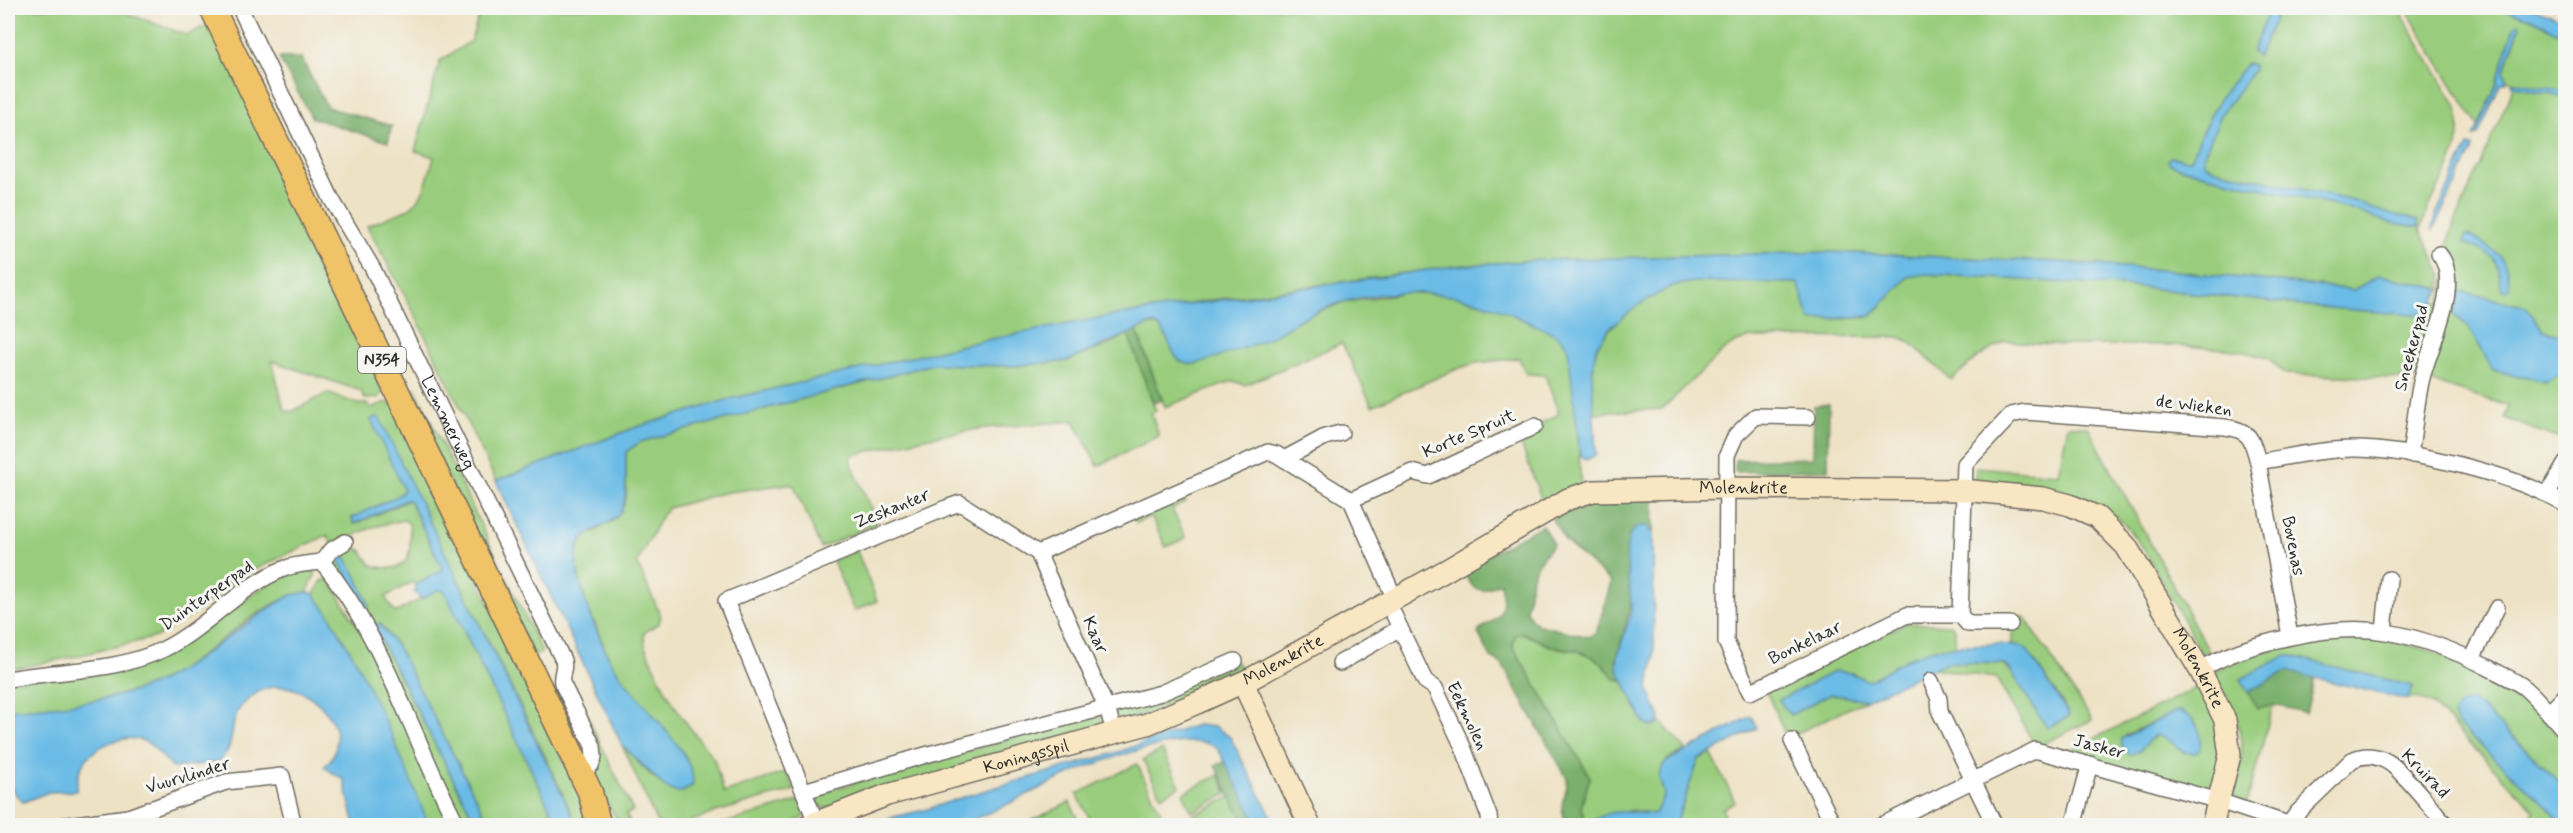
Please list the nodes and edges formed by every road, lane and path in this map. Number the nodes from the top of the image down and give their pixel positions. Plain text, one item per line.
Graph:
1 (212, 8) edge
2 (240, 8) edge
3 (2439, 254) dead end
4 (1808, 417) dead end
5 (1535, 426) dead end
6 (1341, 433) dead end
7 (2410, 455) junction
8 (1284, 459) junction
9 (2258, 462) junction
10 (2565, 463) edge
11 (1727, 488) junction
12 (1963, 490) junction
13 (2547, 493) junction
14 (1351, 500) junction
15 (2565, 505) edge
16 (345, 542) dead end
17 (1038, 553) junction
18 (322, 562) junction
19 (2389, 579) dead end
20 (1391, 600) junction
21 (2497, 608) dead end
22 (1960, 615) junction
23 (2010, 624) dead end
24 (1400, 628) junction
25 (2384, 631) junction
26 (2290, 636) junction
27 (2472, 659) junction
28 (1235, 661) dead end
29 (1340, 663) dead end
30 (2200, 670) junction
31 (8, 679) edge
32 (1931, 681) dead end
33 (1243, 682) junction
34 (2565, 695) edge
35 (1107, 709) junction
36 (2549, 713) junction
37 (2565, 732) edge
38 (1115, 733) junction
39 (1792, 741) dead end
40 (2090, 764) junction
41 (1973, 781) junction
42 (586, 783) junction
43 (804, 791) junction
44 (2219, 801) junction
45 (129, 821) edge
46 (811, 824) edge
47 (2292, 824) edge
48 (60, 825) edge
49 (294, 825) edge
50 (458, 825) edge
51 (599, 825) edge
52 (616, 825) edge
53 (1310, 825) edge
54 (1490, 825) edge
55 (1834, 825) edge
56 (1880, 825) edge
57 (1995, 825) edge
58 (2073, 825) edge
59 (2212, 825) edge
60 (2447, 825) edge

1 - 42 main road, Lemmerweg / N354
2 - 42 street, Lemmerweg
3 - 7 street, Sneekerpad
4 - 11 street
5 - 14 street, Korte Spruit
6 - 8 street
7 - 9 street
7 - 13 street
8 - 14 street
8 - 17 street
9 - 12 street, de Wieken
9 - 26 street, Bovenas
10 - 13 street
11 - 12 street, Molenkrite
11 - 20 street, Molenkrite
11 - 22 street, Bonkelaar
12 - 22 street
12 - 30 street, Molenkrite
13 - 15 street
14 - 20 street
16 - 18 street
17 - 35 street, Kaar
17 - 43 street, Zeskanter
18 - 31 street, Duinterperpad
18 - 50 street
19 - 25 street
20 - 24 street, Eekmolen
20 - 33 street, Molenkrite
21 - 27 street
22 - 23 street
24 - 29 street
24 - 54 street, Eekmolen
25 - 26 street
25 - 27 street
26 - 30 street
27 - 36 street
28 - 35 street, Koningsspil
30 - 44 street, Molenkrite
32 - 41 street
33 - 38 street, Koningsspil
33 - 53 street, Molenkrite
34 - 36 street
35 - 38 street, Kaar
35 - 43 street, Koningsspil
36 - 37 street
38 - 46 street, Koningsspil
39 - 55 street
40 - 41 street, Jasker
40 - 44 street, Jasker
40 - 58 street
41 - 56 street, Jasker
41 - 57 street
42 - 51 main road, Lemmerweg / N354
42 - 52 main road, Lemmerweg / N354
43 - 46 street, Zeskanter
44 - 47 street, Jasker
44 - 59 street, Molenkrite
45 - 48 street
45 - 49 street, Vuurvlinder
47 - 60 street, Kruirad

